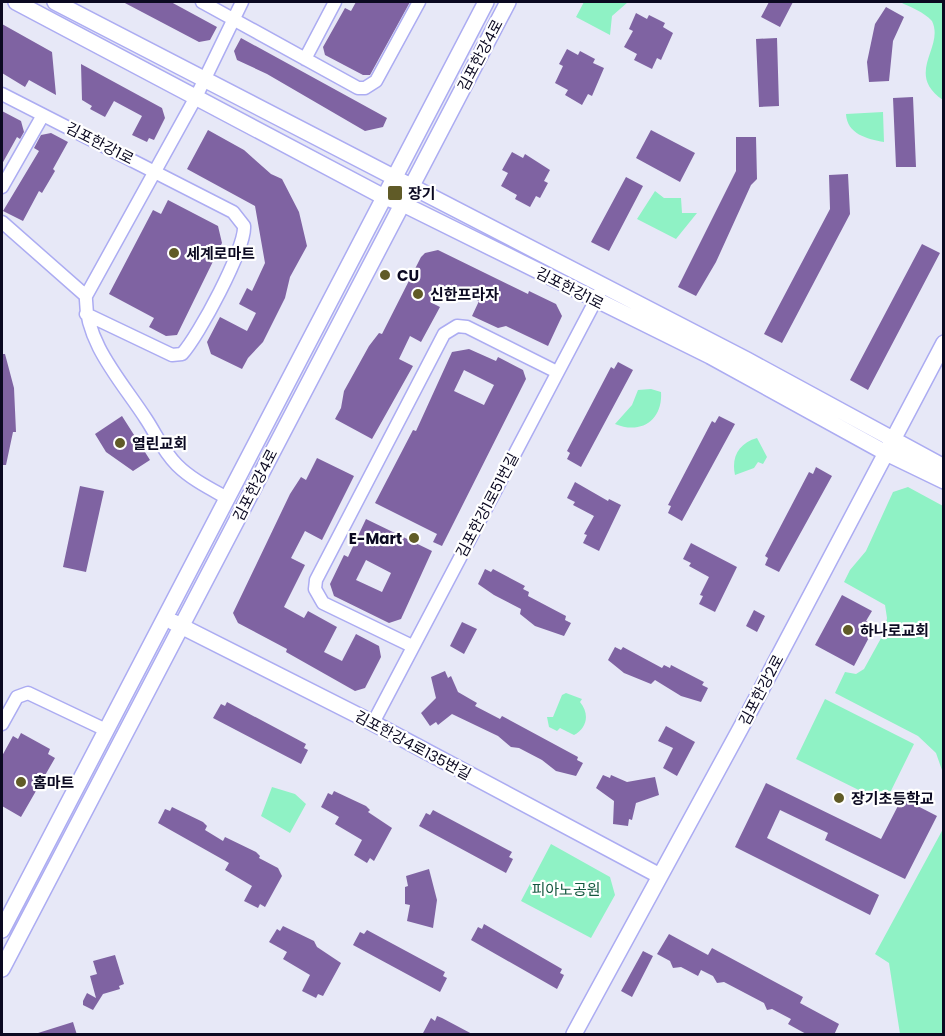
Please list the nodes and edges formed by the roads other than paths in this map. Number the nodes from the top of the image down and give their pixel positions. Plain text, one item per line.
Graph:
1 (16, 2) edge
2 (55, 2) edge
3 (202, 2) edge
4 (242, 2) edge
5 (335, 2) edge
6 (419, 2) edge
7 (486, 2) edge
8 (508, 2) edge
9 (78, 8) edge
10 (233, 20) junction
11 (305, 59) junction
12 (203, 80) junction
13 (2, 94) edge
14 (195, 97) junction
15 (43, 115) junction
16 (155, 171) junction
17 (394, 177) junction
18 (412, 187) junction
19 (2, 188) edge
20 (384, 197) junction
21 (403, 204) junction
22 (2, 222) edge
23 (599, 294) junction
24 (86, 296) junction
25 (86, 314) junction
26 (944, 343) edge
27 (557, 372) junction
28 (889, 447) junction
29 (944, 467) edge
30 (944, 481) edge
31 (227, 498) junction
32 (165, 618) junction
33 (181, 626) junction
34 (412, 646) junction
35 (373, 723) junction
36 (2, 724) edge
37 (105, 730) junction
38 (660, 876) junction
39 (2, 930) edge
40 (2, 969) edge
41 (574, 1035) edge

1 - 14 street, 김포한강1로
2 - 9 street, 김포한강1로
3 - 10 street
4 - 10 street
5 - 11 street
6 - 11 street
7 - 17 street, 김포한강4로
8 - 18 street, 김포한강4로
9 - 12 street, 김포한강1로
10 - 11 street
10 - 12 street
12 - 14 street
12 - 17 street, 김포한강1로
13 - 15 street, 김포한강1로
14 - 16 street
14 - 20 street, 김포한강1로
15 - 16 street, 김포한강1로
15 - 19 street
16 - 24 street
16 - 25 street, 김포한강1로
17 - 18 street, 김포한강1로
17 - 20 street, 김포한강4로
18 - 21 street, 김포한강4로
18 - 23 street, 김포한강1로
20 - 21 street, 김포한강1로
20 - 31 street, 김포한강4로
21 - 23 street, 김포한강1로
21 - 33 street, 김포한강4로
22 - 24 street
23 - 27 street, 김포한강1로51번길
23 - 28 street, 김포한강1로
24 - 25 street
25 - 31 street
26 - 28 street, 김포한강2로
27 - 34 street, 김포한강1로51번길
27 - 34 street
28 - 29 street, 김포한강1로
28 - 30 street, 김포한강1로
28 - 38 street, 김포한강2로
31 - 32 street, 김포한강4로
32 - 33 street, 김포한강4로135번길
32 - 37 street, 김포한강4로
33 - 35 street, 김포한강4로135번길
33 - 40 street, 김포한강4로
34 - 35 street, 김포한강1로51번길
35 - 38 street, 김포한강4로135번길
36 - 37 street
37 - 39 street, 김포한강4로
38 - 41 street, 김포한강2로

